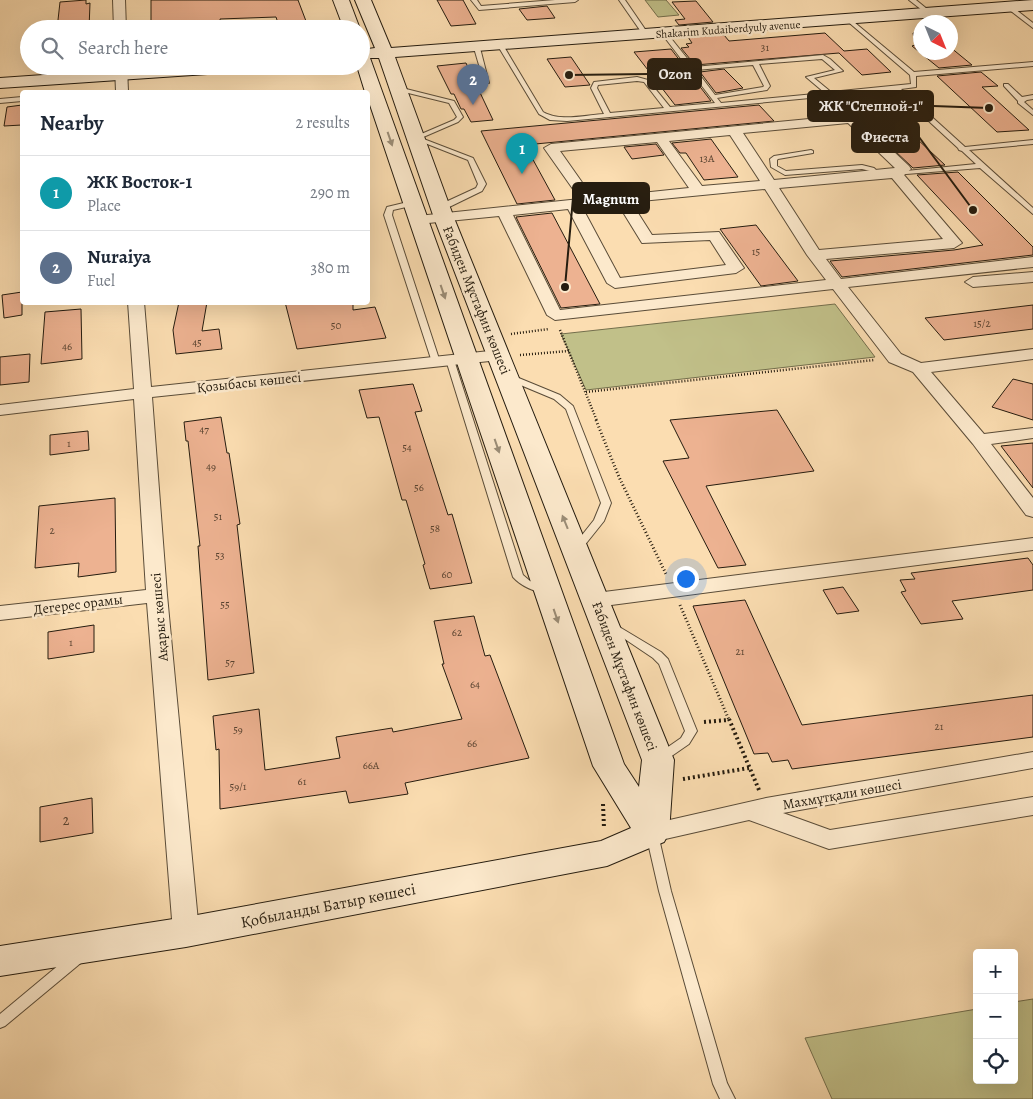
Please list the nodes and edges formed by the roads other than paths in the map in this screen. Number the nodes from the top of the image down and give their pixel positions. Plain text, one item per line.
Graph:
1 (118, 0) edge
2 (341, 0) edge
3 (363, 0) edge
4 (374, 0) edge
5 (474, 0) edge
6 (575, 0) edge
7 (622, 0) edge
8 (912, 0) edge
9 (548, 1) edge
10 (1033, 6) edge
11 (1009, 7) junction
12 (929, 13) junction
13 (119, 20) edge
14 (349, 20) edge
15 (366, 20) edge
16 (848, 20) junction
17 (1033, 26) edge
18 (664, 34) junction
19 (646, 35) junction
20 (565, 41) junction
21 (501, 46) junction
22 (477, 48) junction
23 (370, 56) edge
24 (755, 63) junction
25 (1033, 64) edge
26 (692, 69) junction
27 (913, 74) junction
28 (45, 75) edge
29 (74, 75) edge
30 (121, 75) edge
31 (0, 78) edge
32 (487, 82) dead end
33 (0, 83) edge
34 (1006, 85) dead end
35 (896, 88) junction
36 (398, 89) junction
37 (122, 90) edge
38 (831, 95) junction
39 (713, 97) junction
40 (1033, 97) edge
41 (20, 99) edge
42 (1021, 100) junction
43 (0, 101) edge
44 (719, 104) junction
45 (668, 109) junction
46 (1033, 113) edge
47 (608, 115) junction
48 (734, 130) junction
49 (660, 137) junction
50 (415, 138) junction
51 (1033, 142) edge
52 (961, 148) junction
53 (812, 152) dead end
54 (979, 166) junction
55 (896, 174) junction
56 (879, 176) junction
57 (771, 186) junction
58 (698, 190) junction
59 (622, 199) junction
60 (589, 202) junction
61 (573, 204) junction
62 (415, 212) junction
63 (504, 212) junction
64 (1033, 212) edge
65 (442, 213) junction
66 (814, 255) junction
67 (1033, 262) edge
68 (1033, 277) edge
69 (840, 288) junction
70 (136, 305) edge
71 (1033, 354) edge
72 (500, 356) junction
73 (451, 360) junction
74 (919, 368) junction
75 (142, 393) junction
76 (0, 410) edge
77 (1033, 433) edge
78 (979, 440) junction
79 (1033, 511) edge
80 (1033, 544) edge
81 (576, 549) junction
82 (157, 595) junction
83 (600, 610) junction
84 (0, 613) edge
85 (1033, 760) edge
86 (657, 771) junction
87 (1033, 806) edge
88 (758, 809) junction
89 (652, 833) junction
90 (186, 932) junction
91 (91, 946) junction
92 (0, 961) edge
93 (0, 1022) edge
94 (728, 1099) edge

1 - 13 street
2 - 14 street
3 - 15 street, Ғабиден Мұстафин көшесі
4 - 20 street
5 - 9 lane
6 - 9 lane
7 - 19 lane
8 - 12 lane
10 - 11 street, Shakarim Kudaiberdyuly avenue
11 - 12 street, Shakarim Kudaiberdyuly avenue
11 - 17 lane
12 - 16 street, Shakarim Kudaiberdyuly avenue
16 - 18 street, Shakarim Kudaiberdyuly avenue
16 - 27 lane
18 - 19 street, Shakarim Kudaiberdyuly avenue
18 - 26 lane
19 - 20 street, Shakarim Kudaiberdyuly avenue
20 - 21 street, Shakarim Kudaiberdyuly avenue
21 - 22 street, Shakarim Kudaiberdyuly avenue
21 - 47 lane
22 - 23 street, Shakarim Kudaiberdyuly avenue
22 - 32 lane
23 - 36 street, Ғабиден Мұстафин көшесі
23 -> 62 street, Ғабиден Мұстафин көшесі
24 - 26 lane
24 - 38 lane
24 - 39 lane
25 - 27 lane
26 - 39 lane
27 - 35 lane
28 - 31 street
29 - 33 street
30 - 37 street
34 - 42 lane
35 - 38 lane
35 - 52 lane
36 - 50 street, Ғабиден Мұстафин көшесі
36 - 50 lane
38 - 44 lane
39 - 44 lane
40 - 42 lane
41 - 43 lane
42 - 46 lane
44 - 45 lane
45 - 47 lane
45 - 47 lane
48 - 49 street
48 - 55 street
48 - 57 street
49 - 58 street
49 - 60 street
50 - 65 street, Ғабиден Мұстафин көшесі
50 - 65 lane
51 - 52 lane
52 - 54 lane
53 - 56 lane
54 - 55 lane
54 - 64 lane
55 - 56 street
55 - 66 street
56 - 57 street
57 - 58 street
57 - 66 street
58 - 59 street
59 - 60 street
59 - 61 street
60 - 61 street
61 - 63 street
62 - 65 street
62 - 73 street, Ғабиден Мұстафин көшесі
63 - 65 street
63 - 69 street
65 - 72 street, Ғабиден Мұстафин көшесі
66 - 69 street
67 - 69 street
68 - 69 street
69 - 74 street
70 - 75 street, Ақарыс көшесі
71 - 74 street
72 - 73 street, Қозыбасы көшесі
81 -> 72 street, Ғабиден Мұстафин көшесі
72 - 81 lane
73 - 75 street, Қозыбасы көшесі
73 -> 89 street, Ғабиден Мұстафин көшесі
74 - 78 street
75 - 76 street, Қозыбасы көшесі
75 - 82 street, Ақарыс көшесі
77 - 78 street
78 - 79 street
80 - 83 street
81 - 83 street, Ғабиден Мұстафин көшесі
82 - 84 street, Дегерес орамы
82 - 90 street, Ақарыс көшесі
83 - 86 street, Ғабиден Мұстафин көшесі
83 - 86 lane
85 - 88 street, Махмұтқали көшесі
86 - 89 street, Ғабиден Мұстафин көшесі
87 - 88 street
88 - 89 street, Махмұтқали көшесі
89 - 90 street, Қобыланды Батыр көшесі
89 - 94 lane
90 - 91 street, Қобыланды Батыр көшесі
91 - 92 street, Қобыланды Батыр көшесі
91 - 93 lane

